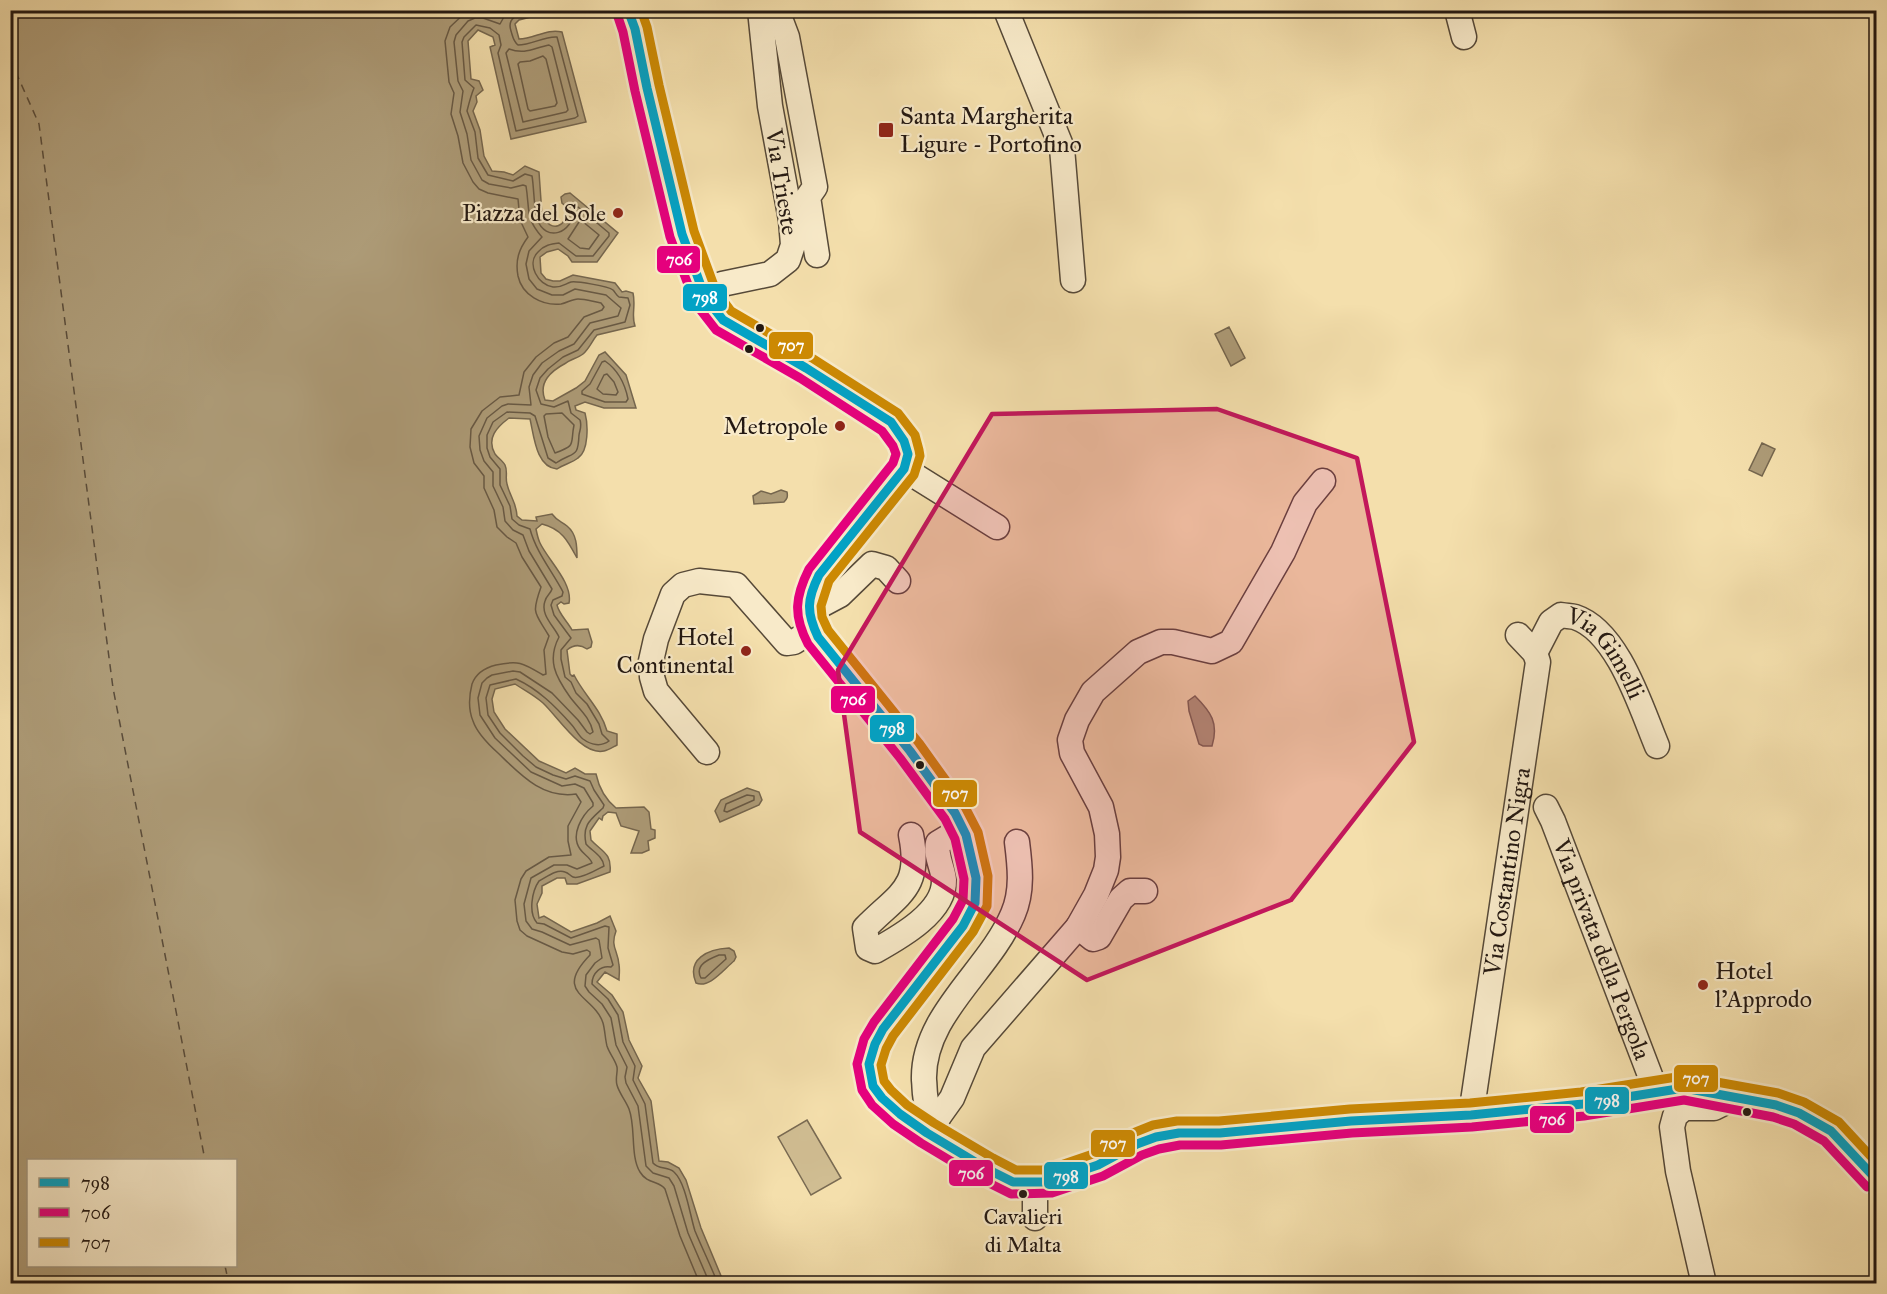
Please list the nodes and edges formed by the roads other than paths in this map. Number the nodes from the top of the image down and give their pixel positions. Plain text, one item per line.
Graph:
1 (628, 10) edge
2 (1006, 10) edge
3 (1457, 10) edge
4 (773, 11) edge
5 (1464, 37) dead end
6 (817, 255) dead end
7 (1073, 280) dead end
8 (705, 297) junction
9 (904, 469) junction
10 (1323, 481) dead end
11 (997, 528) dead end
12 (898, 581) dead end
13 (811, 621) junction
14 (1518, 635) dead end
15 (1536, 653) junction
16 (1657, 746) dead end
17 (707, 752) dead end
18 (1546, 807) dead end
19 (963, 828) junction
20 (911, 835) dead end
21 (1017, 842) dead end
22 (1144, 891) dead end
23 (1078, 927) junction
24 (1656, 1091) junction
25 (1728, 1095) junction
26 (1471, 1115) junction
27 (932, 1125) junction
28 (1876, 1179) edge
29 (1035, 1182) junction
30 (1035, 1218) dead end
31 (1704, 1284) edge

1 - 8 main road
2 - 7 street
3 - 5 street
4 - 6 street
4 - 8 street, Via Trieste
8 - 9 main road
9 - 11 street
9 - 13 main road
10 - 23 street
12 - 13 street
13 - 17 street
13 - 19 main road
14 - 15 street
15 - 16 street, Via Gimelli
15 - 26 street, Via Costantino Nigra
18 - 24 street, Via privata della Pergola
19 - 20 street
19 - 27 main road
21 - 27 street
22 - 23 street
23 - 27 street
24 - 25 main road
24 - 26 main road
25 - 28 main road
25 - 31 street
26 - 29 main road
27 - 29 main road
29 - 30 street

